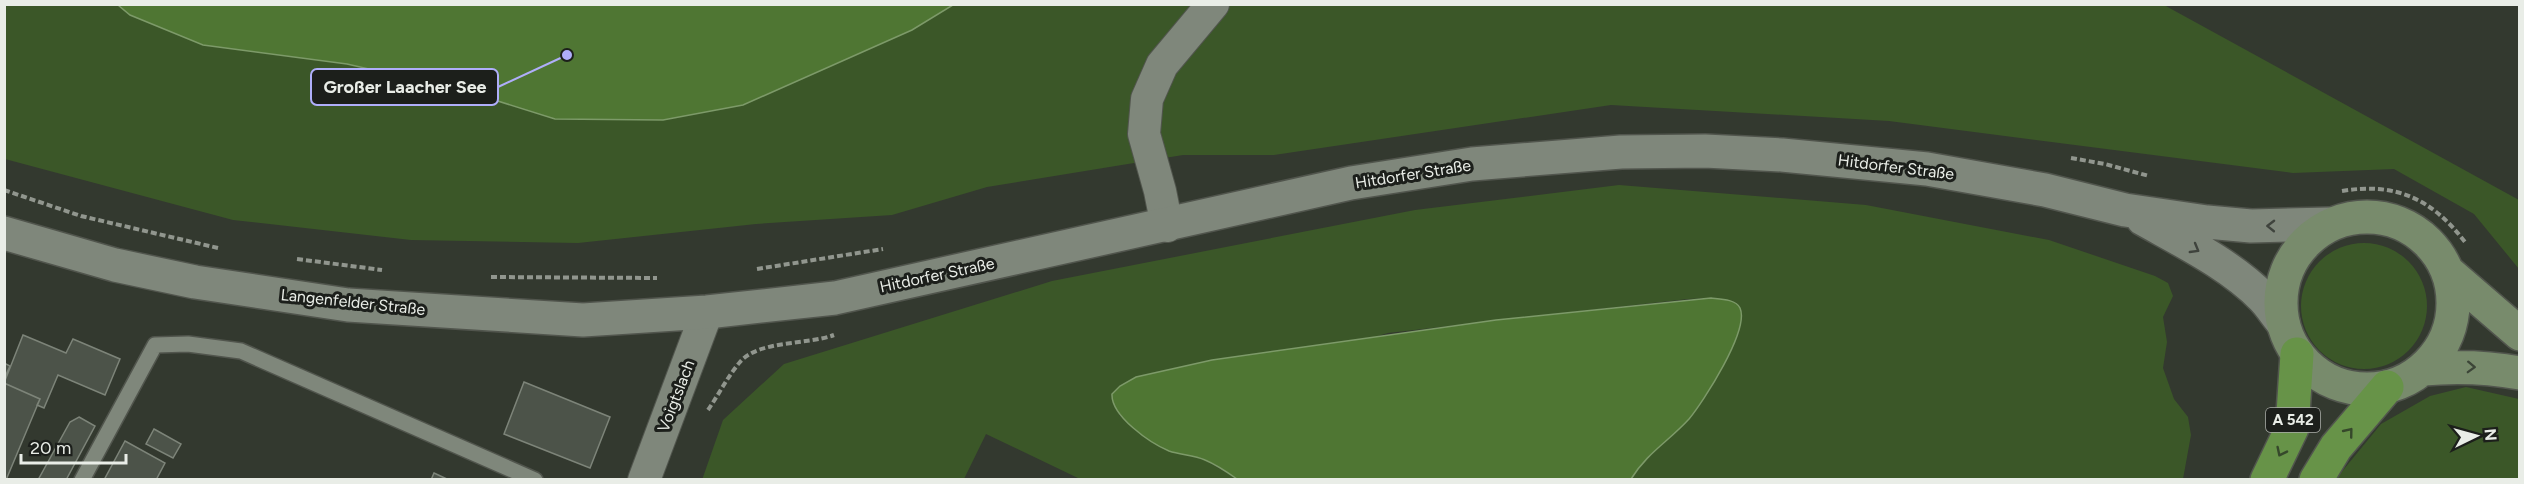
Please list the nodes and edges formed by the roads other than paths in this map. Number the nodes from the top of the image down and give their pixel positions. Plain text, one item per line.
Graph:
1 (1213, 4) edge
2 (2125, 210) junction
3 (2329, 225) junction
4 (1167, 226) junction
5 (4, 233) edge
6 (2448, 272) junction
7 (708, 312) junction
8 (2283, 323) junction
9 (2520, 334) edge
10 (2297, 354) junction
11 (2423, 369) junction
12 (2520, 373) edge
13 (2387, 387) junction
14 (82, 480) edge
15 (535, 480) edge
16 (644, 480) edge
17 (2267, 480) edge
18 (2316, 480) edge

1 - 4 street
3 -> 2 street, Hitdorfer Straße
2 - 4 street, Hitdorfer Straße
2 -> 8 street, Hitdorfer Straße
3 - 6 main road
3 - 8 main road
4 - 7 street, Hitdorfer Straße
5 - 7 street, Langenfelder Straße
6 - 9 main road
6 - 11 main road
7 - 16 street, Voigtslach
8 - 10 main road
10 - 13 main road
10 -> 17 highway, A 542
11 -> 12 main road
11 - 13 main road
18 -> 13 highway, A 542
14 - 15 lane

